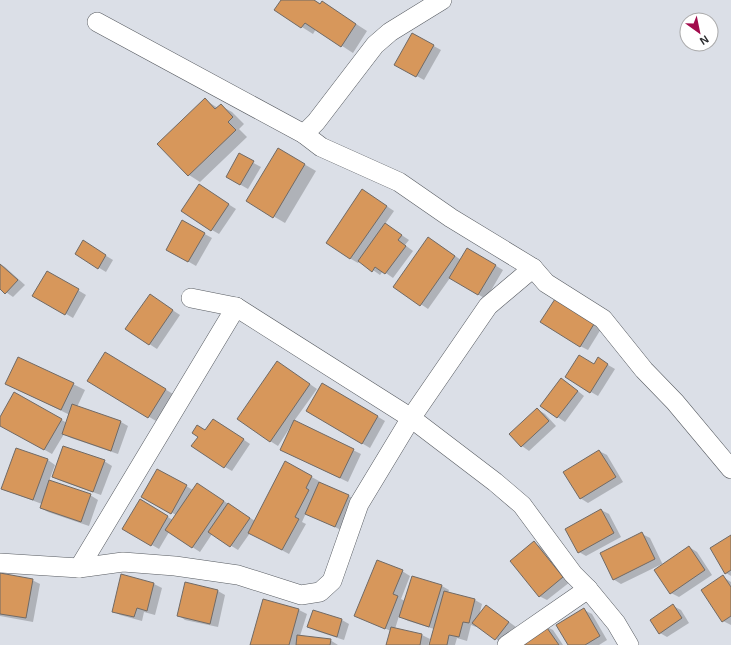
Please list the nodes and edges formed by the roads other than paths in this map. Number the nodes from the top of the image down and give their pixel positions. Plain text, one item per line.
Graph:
1 (442, 0) edge
2 (98, 22) dead end
3 (304, 134) junction
4 (533, 268) junction
5 (191, 298) dead end
6 (236, 307) junction
7 (412, 418) junction
8 (731, 469) edge
9 (0, 563) edge
10 (79, 568) junction
11 (588, 589) junction
12 (507, 645) edge
13 (629, 645) edge

1 - 3 street
2 - 3 street
3 - 4 street
4 - 7 street
4 - 8 street
5 - 6 street
6 - 7 street
6 - 10 street
7 - 10 street
7 - 11 street
9 - 10 street
11 - 12 street
11 - 13 street

